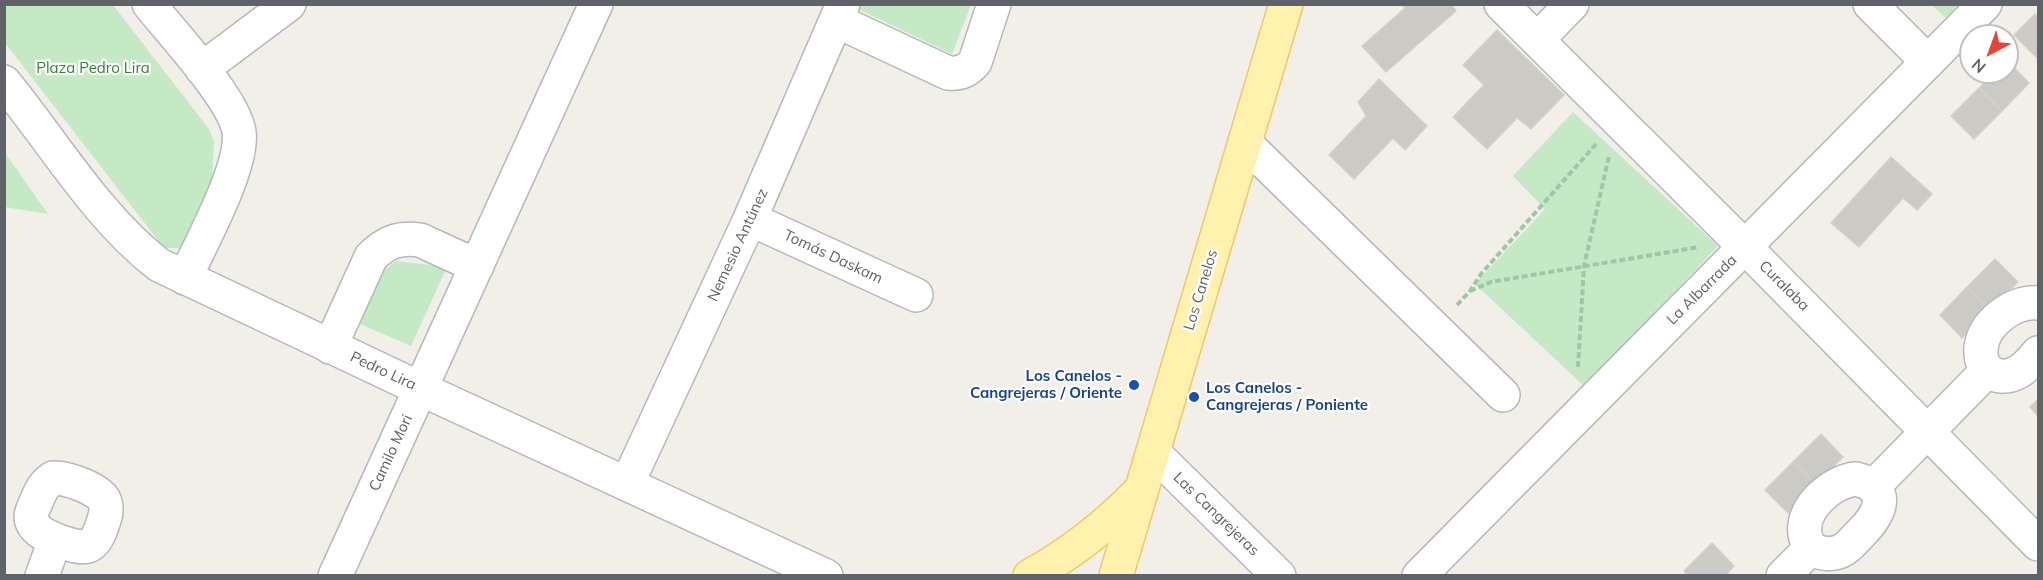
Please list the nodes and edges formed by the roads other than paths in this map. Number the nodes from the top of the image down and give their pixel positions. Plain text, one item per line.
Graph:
1 (149, 4) edge
2 (289, 4) edge
3 (597, 4) edge
4 (994, 4) edge
5 (1286, 4) edge
6 (1501, 4) edge
7 (1572, 4) edge
8 (1870, 4) edge
9 (1985, 4) edge
10 (840, 13) edge
11 (1537, 40) junction
12 (1928, 62) junction
13 (202, 69) junction
14 (4, 82) edge
15 (1245, 142) junction
16 (750, 219) junction
17 (1745, 247) junction
18 (477, 266) junction
19 (185, 278) junction
20 (916, 295) dead end
21 (2038, 303) edge
22 (330, 346) junction
23 (2038, 353) edge
24 (1987, 371) junction
25 (421, 389) junction
26 (1503, 395) dead end
27 (1927, 432) junction
28 (1153, 452) junction
29 (627, 484) junction
30 (1874, 486) junction
31 (1142, 488) junction
32 (55, 540) dead end
33 (2038, 544) edge
34 (1811, 548) junction
35 (42, 576) edge
36 (335, 576) edge
37 (826, 576) edge
38 (1030, 576) edge
39 (1116, 576) edge
40 (1279, 576) edge
41 (1419, 576) edge
42 (1783, 576) edge

1 - 13 street
2 - 13 street
3 - 18 street, Camilo Mori
4 - 10 street
5 - 15 main road, Los Canelos
6 - 11 street, Curalaba
7 - 11 street
8 - 12 street
9 - 12 street, La Albarrada
10 - 16 street, Nemesio Antúnez
11 - 17 street, Curalaba
12 - 17 street, La Albarrada
13 - 19 street
14 - 19 street, Pedro Lira
15 - 26 street
15 - 28 main road, Los Canelos
16 - 20 street, Tomás Daskam
16 - 29 street, Nemesio Antúnez
17 - 27 street, Curalaba
17 - 41 street, La Albarrada
18 - 22 street
18 - 25 street, Camilo Mori
19 - 22 street, Pedro Lira
21 - 24 street
22 - 25 street, Pedro Lira
23 - 24 street
24 - 27 street
25 - 29 street, Pedro Lira
25 - 36 street, Camilo Mori
27 - 30 street
27 - 33 street, Curalaba
28 - 31 main road, Los Canelos
28 - 40 street, Las Cangrejeras
29 - 37 street, Pedro Lira
30 - 34 street
30 - 34 street
31 - 38 main road
31 - 39 main road, Los Canelos
32 - 35 street
34 - 42 street

